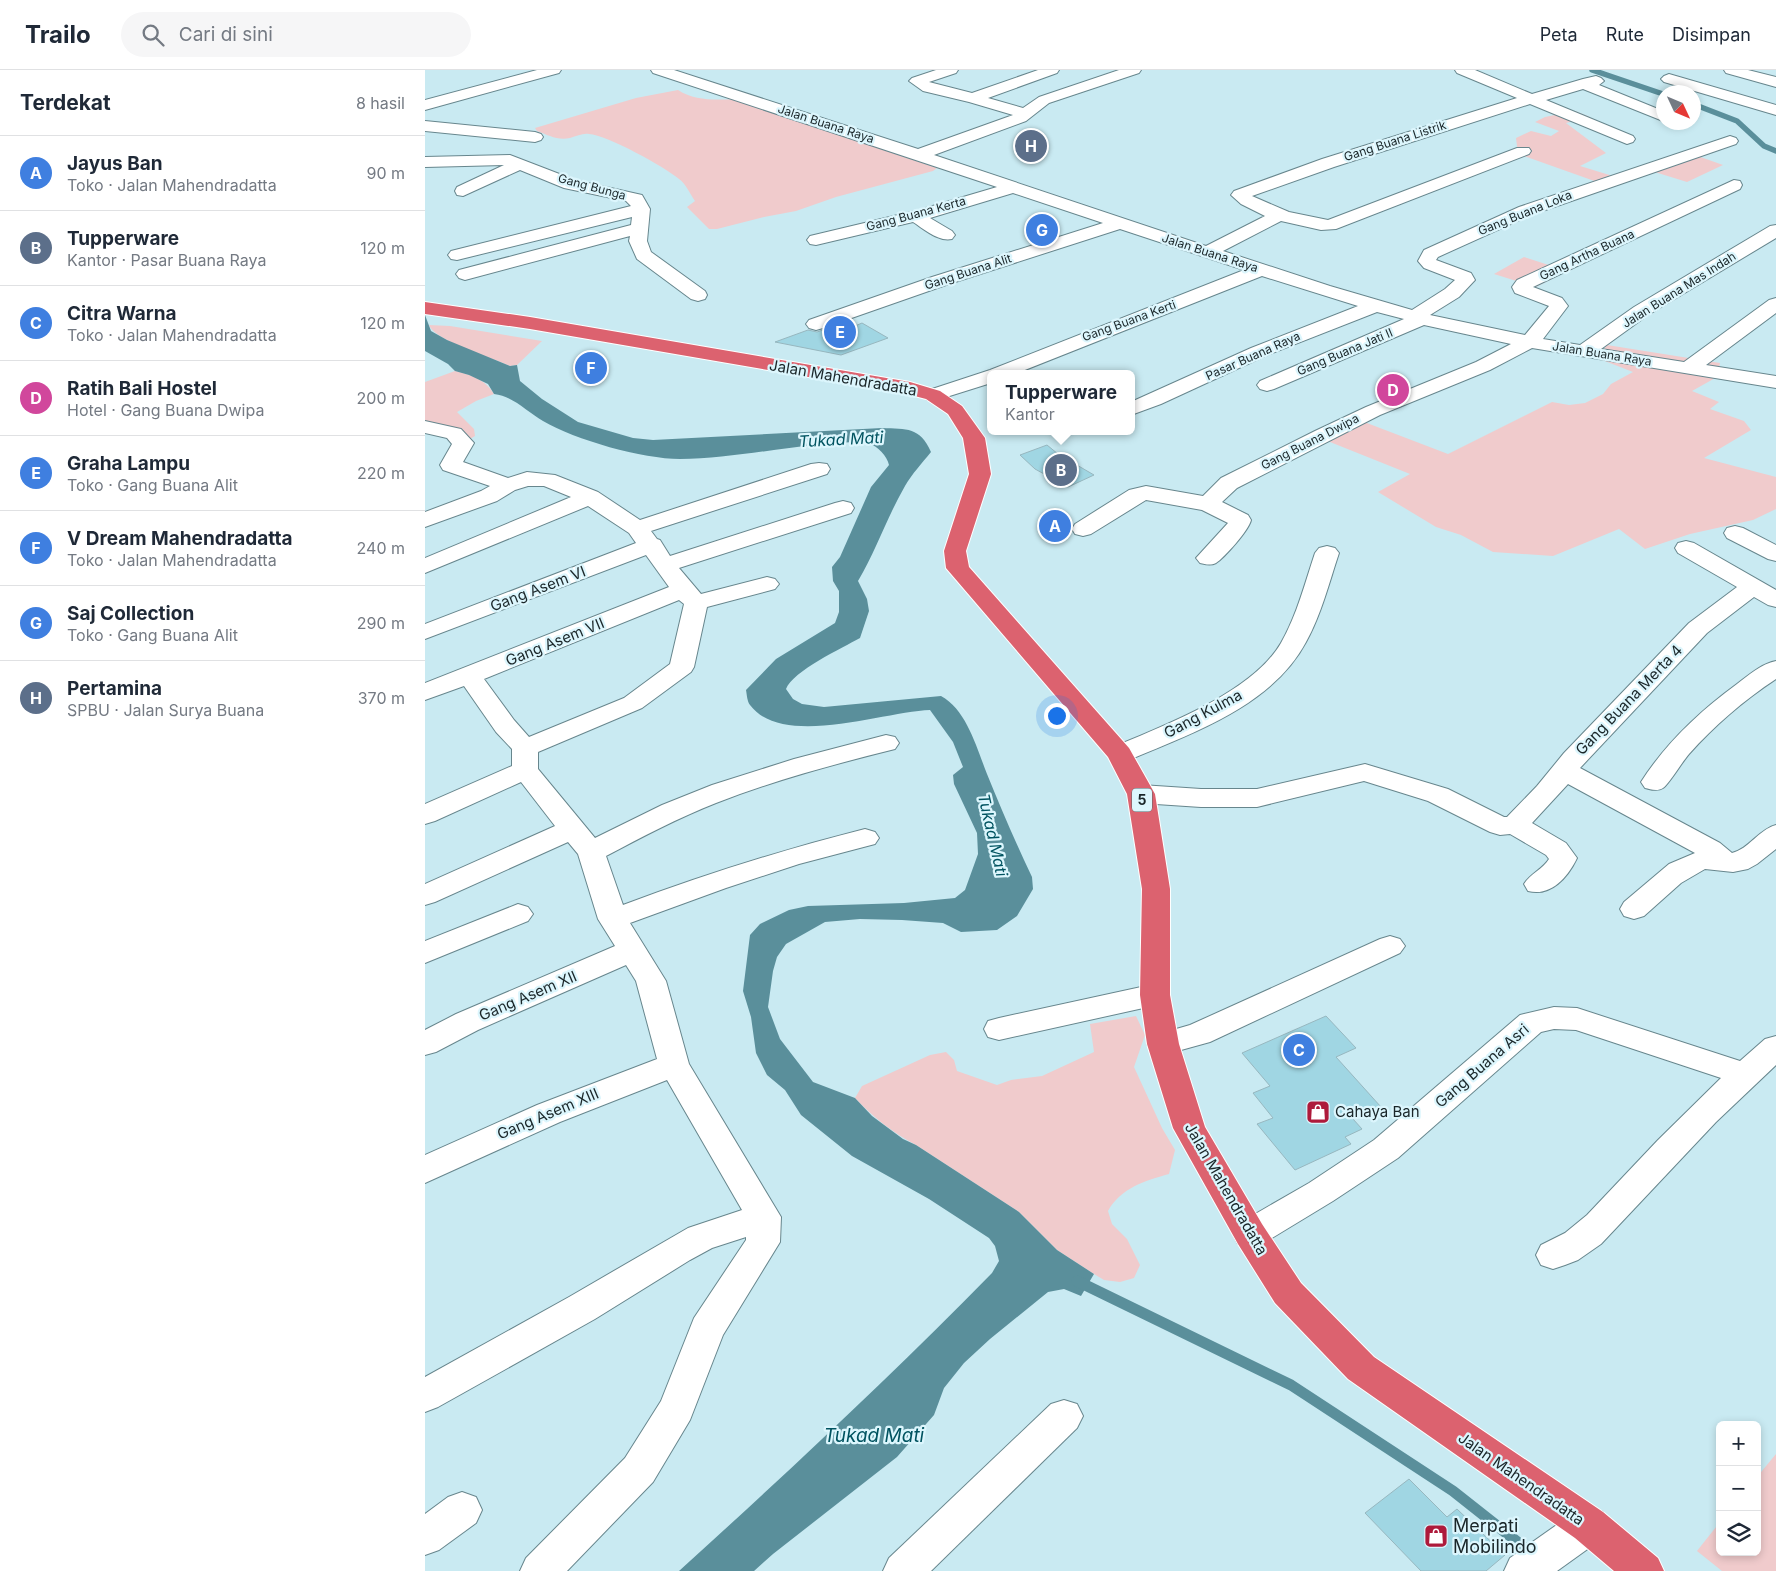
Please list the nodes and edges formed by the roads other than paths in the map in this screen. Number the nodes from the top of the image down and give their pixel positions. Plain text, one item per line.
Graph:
1 (554, 70) edge
2 (658, 70) edge
3 (703, 70) edge
4 (951, 70) edge
5 (1052, 70) edge
6 (1134, 70) edge
7 (1462, 70) edge
8 (1731, 70) edge
9 (684, 78) junction
10 (1669, 79) dead end
11 (1776, 82) edge
12 (973, 98) junction
13 (1531, 99) junction
14 (425, 105) edge
15 (1776, 110) edge
16 (1656, 113) edge
17 (1026, 114) junction
18 (425, 126) edge
19 (535, 137) dead end
20 (1627, 139) dead end
21 (1730, 140) dead end
22 (1523, 152) dead end
23 (920, 154) junction
24 (425, 162) edge
25 (521, 163) junction
26 (1734, 185) dead end
27 (1014, 187) junction
28 (463, 191) dead end
29 (641, 209) junction
30 (1280, 215) junction
31 (915, 216) junction
32 (1121, 223) junction
33 (640, 228) junction
34 (1776, 230) edge
35 (946, 235) dead end
36 (816, 240) dead end
37 (1208, 252) junction
38 (457, 255) dead end
39 (1261, 270) junction
40 (465, 274) dead end
41 (698, 295) dead end
42 (1776, 304) edge
43 (1375, 306) junction
44 (425, 308) edge
45 (1419, 317) junction
46 (816, 324) dead end
47 (1530, 342) junction
48 (1583, 352) junction
49 (1689, 368) junction
50 (1007, 370) edge
51 (987, 377) edge
52 (1776, 382) edge
53 (1267, 385) dead end
54 (933, 395) junction
55 (1135, 407) edge
56 (425, 427) edge
57 (819, 469) dead end
58 (507, 485) junction
59 (590, 497) junction
60 (1208, 504) junction
61 (843, 508) dead end
62 (425, 520) edge
63 (1083, 529) dead end
64 (1735, 533) dead end
65 (651, 546) junction
66 (1686, 548) dead end
67 (1327, 553) dead end
68 (1776, 554) edge
69 (1208, 558) dead end
70 (425, 566) edge
71 (767, 584) dead end
72 (1753, 587) junction
73 (690, 596) junction
74 (1776, 600) edge
75 (425, 632) edge
76 (1776, 668) edge
77 (469, 676) junction
78 (425, 692) edge
79 (886, 743) dead end
80 (1120, 754) junction
81 (525, 759) junction
82 (1564, 771) junction
83 (1654, 782) dead end
84 (1141, 794) junction
85 (425, 815) edge
86 (1515, 824) junction
87 (572, 829) junction
88 (1776, 834) edge
89 (865, 838) dead end
90 (591, 852) junction
91 (1722, 860) junction
92 (1538, 884) dead end
93 (425, 895) edge
94 (1634, 909) dead end
95 (518, 914) dead end
96 (613, 919) junction
97 (1390, 946) dead end
98 (633, 951) junction
99 (425, 953) edge
100 (1155, 995) junction
101 (999, 1029) dead end
102 (425, 1044) edge
103 (1163, 1044) junction
104 (1776, 1047) edge
105 (674, 1065) junction
106 (1744, 1074) junction
107 (425, 1170) edge
108 (764, 1217) junction
109 (1250, 1234) junction
110 (1553, 1255) dead end
111 (425, 1396) edge
112 (1064, 1416) dead end
113 (462, 1510) dead end
114 (1589, 1525) junction
115 (425, 1537) edge
116 (540, 1571) edge
117 (903, 1571) edge
118 (1524, 1571) edge
119 (1644, 1571) edge

1 - 14 street
2 - 9 street, Jalan Buana Raya
3 - 9 street
4 - 12 street
5 - 12 street
6 - 17 street
7 - 13 street
8 - 11 street
9 - 23 street, Jalan Buana Raya
10 - 15 street
12 - 17 street
13 - 16 street, Gang Buana Listrik
13 - 20 street
13 - 30 street, Gang Buana Listrik
17 - 23 street
18 - 19 street
21 - 45 street, Gang Buana Loka
22 - 30 street, Gang Buana Listrik
23 - 27 street, Jalan Buana Raya
24 - 25 street, Gang Bunga
25 - 28 street
25 - 29 street, Gang Bunga
26 - 47 street, Gang Artha Buana
27 - 31 street, Gang Buana Kerta
27 - 32 street, Jalan Buana Raya
29 - 33 street, Gang Bunga
29 - 38 street
30 - 37 street
31 - 35 street
31 - 36 street, Gang Buana Kerta
32 - 37 street, Jalan Buana Raya
32 - 46 street, Gang Buana Alit
33 - 40 street
33 - 41 street, Gang Bunga
34 - 48 street, Jalan Buana Mas Indah
37 - 39 street, Jalan Buana Raya
39 - 43 street, Jalan Buana Raya
39 - 50 street, Gang Buana Kerti
42 - 49 street
43 - 45 street, Jalan Buana Raya
43 - 55 street, Pasar Buana Raya
44 - 54 highway, Jalan Mahendradatta / 5
45 - 47 street, Jalan Buana Raya
45 - 53 street, Gang Buana Jati II
47 - 48 street, Jalan Buana Raya
47 - 60 street, Gang Buana Dwipa
48 - 49 street, Jalan Buana Raya
49 - 52 street, Jalan Buana Raya
51 - 54 street
54 - 80 highway, Jalan Mahendradatta / 5
56 - 58 street
57 - 65 street
58 - 59 street
58 - 62 street
59 - 65 street
59 - 70 street
60 - 63 street
60 - 69 street
61 - 65 street
64 - 68 street
65 - 73 street
65 - 75 street, Gang Asem VI
66 - 72 street
67 - 80 street, Gang Kulma
71 - 73 street, Gang Asem VII
72 - 74 street
72 - 82 street, Gang Buana Merta 4
73 - 77 street, Gang Asem VII
73 - 81 street
76 - 83 street
77 - 78 street, Gang Asem VII
77 - 81 street
79 - 90 street
80 - 84 highway, Jalan Mahendradatta / 5
81 - 85 street
81 - 87 street
82 - 86 street, Gang Buana Merta 4
82 - 91 street
84 - 86 street
84 - 100 highway, Jalan Mahendradatta / 5
86 - 92 street
87 - 90 street
87 - 93 street
88 - 91 street
89 - 96 street
90 - 96 street
91 - 94 street
95 - 99 street
96 - 98 street
97 - 103 street
98 - 102 street, Gang Asem XII
98 - 105 street
100 - 101 street
100 - 103 highway, Jalan Mahendradatta / 5
103 - 109 highway, Jalan Mahendradatta / 5
104 - 106 street
105 - 107 street, Gang Asem XIII
105 - 108 street
106 - 109 street, Gang Buana Asri
106 - 110 street
108 - 111 street
108 - 116 street
109 - 114 highway, Jalan Mahendradatta / 5
112 - 117 street
113 - 115 street
114 - 118 street
114 - 119 highway, Jalan Mahendradatta / 5

